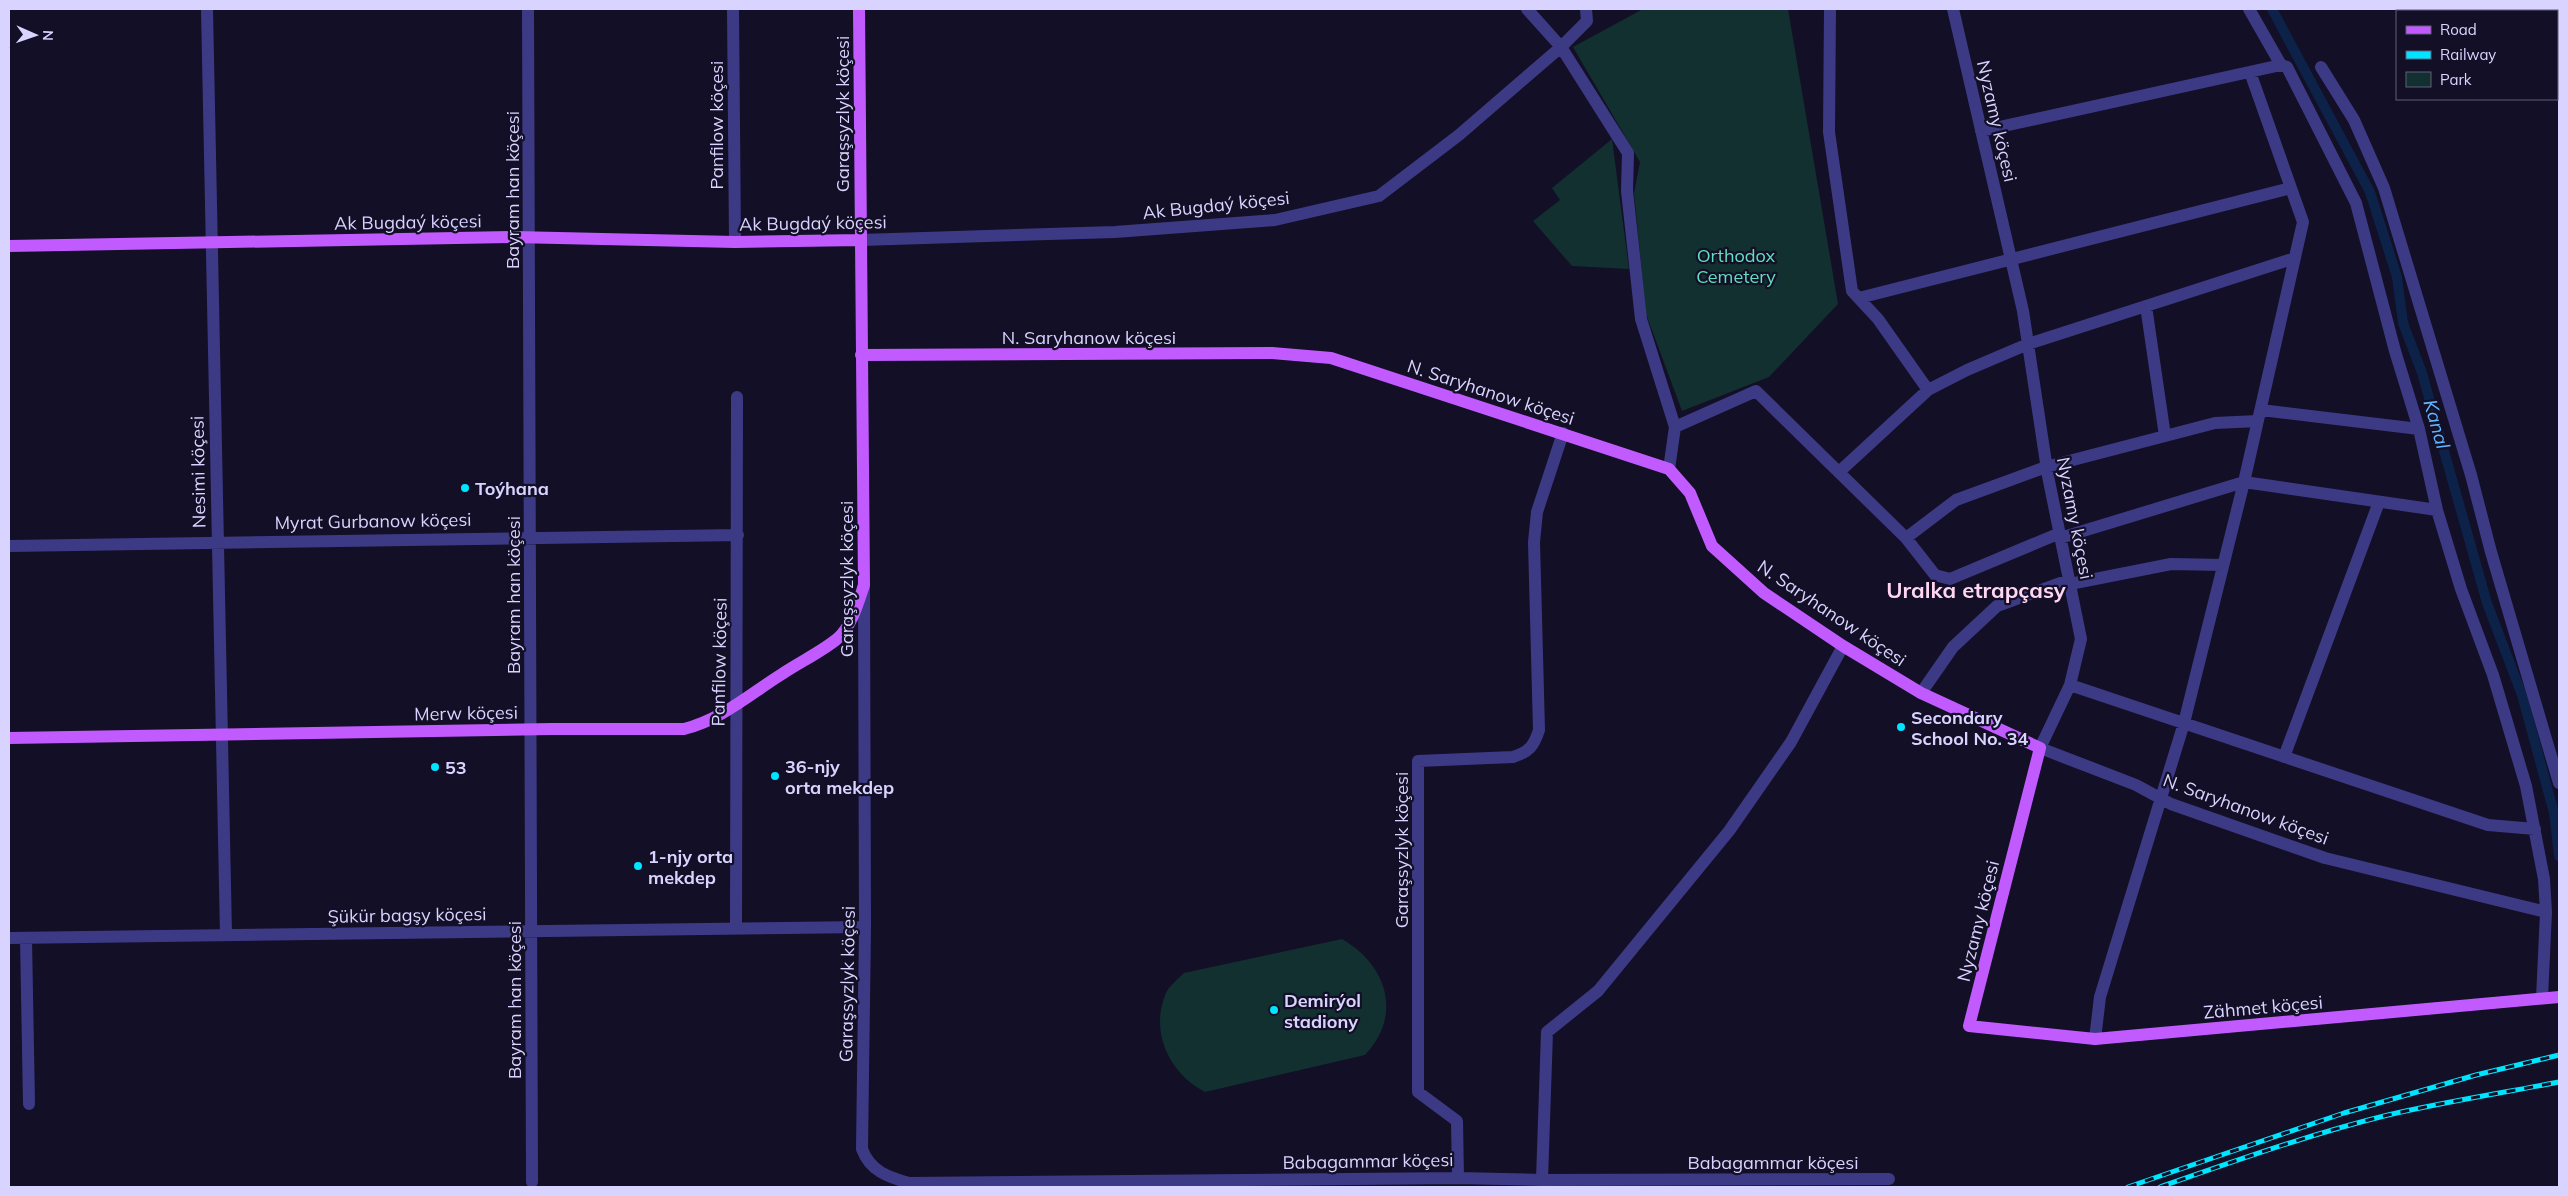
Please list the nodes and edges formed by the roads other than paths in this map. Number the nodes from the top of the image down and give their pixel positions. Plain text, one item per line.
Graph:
1 (207, 9) edge
2 (528, 9) edge
3 (733, 9) edge
4 (859, 9) edge
5 (1527, 9) edge
6 (1586, 9) edge
7 (1830, 9) edge
8 (1953, 9) edge
9 (2249, 9) edge
10 (1561, 47) junction
11 (2281, 65) junction
12 (2321, 66) dead end
13 (2250, 72) junction
14 (1981, 131) junction
15 (2291, 188) junction
16 (530, 238) junction
17 (861, 240) junction
18 (212, 242) junction
19 (734, 242) junction
20 (9, 246) edge
21 (2295, 258) junction
22 (2011, 259) junction
23 (1859, 298) junction
24 (2146, 306) junction
25 (2028, 344) junction
26 (861, 355) junction
27 (1928, 390) junction
28 (738, 398) dead end
29 (2259, 415) junction
30 (1676, 427) junction
31 (2419, 430) junction
32 (1563, 433) junction
33 (2165, 436) junction
34 (2046, 467) junction
35 (1669, 469) junction
36 (1839, 472) junction
37 (2244, 482) junction
38 (2379, 502) junction
39 (2437, 510) junction
40 (738, 535) junction
41 (531, 536) junction
42 (2060, 536) junction
43 (1906, 538) junction
44 (216, 542) junction
45 (9, 546) edge
46 (2223, 565) junction
47 (2070, 582) junction
48 (864, 585) junction
49 (1843, 646) junction
50 (2070, 686) junction
51 (1921, 693) junction
52 (735, 704) junction
53 (2184, 723) junction
54 (530, 730) junction
55 (222, 734) junction
56 (9, 738) edge
57 (2040, 748) junction
58 (2284, 757) junction
59 (2559, 782) edge
60 (2161, 798) junction
61 (2535, 829) junction
62 (2546, 912) junction
63 (736, 927) junction
64 (865, 927) junction
65 (532, 930) junction
66 (226, 935) junction
67 (9, 938) edge
68 (26, 938) junction
69 (2559, 996) edge
70 (2542, 998) junction
71 (1969, 1026) joint
72 (2095, 1039) junction
73 (28, 1104) dead end
74 (862, 1149) joint
75 (1458, 1178) junction
76 (1889, 1179) dead end
77 (1542, 1180) junction
78 (532, 1182) dead end

1 - 18 street, Nesimi köçesi
2 - 16 street, Bayram han köçesi
3 - 19 street, Panfilow köçesi
4 - 17 main road, Garaşsyzlyk köçesi
5 - 10 street
6 - 10 street, Ak Bugdaý köçesi
7 - 23 street
8 - 14 street, Nyzamy köçesi
9 - 11 street
10 - 17 street, Ak Bugdaý köçesi
10 - 30 street
11 - 13 street
11 - 31 street
12 - 59 street
13 - 14 street
13 - 15 street
14 - 22 street, Nyzamy köçesi
15 - 21 street
15 - 22 street
16 - 18 main road, Ak Bugdaý köçesi
16 - 19 main road, Ak Bugdaý köçesi
16 - 41 street, Bayram han köçesi
17 - 19 main road, Ak Bugdaý köçesi
17 - 26 main road, Garaşsyzlyk köçesi
18 - 20 main road, Ak Bugdaý köçesi
18 - 44 street, Nesimi köçesi
21 - 24 street
21 - 29 street
22 - 23 street
22 - 25 street, Nyzamy köçesi
23 - 27 street
24 - 25 street
24 - 33 street
25 - 27 street
25 - 34 street, Nyzamy köçesi
26 - 32 main road, N. Saryhanow köçesi
26 - 48 main road, Garaşsyzlyk köçesi
27 - 36 street
28 - 40 street, Panfilow köçesi
29 - 31 street
29 - 33 street
29 - 37 street
30 - 35 street
30 - 36 street
31 - 39 street
32 - 35 main road, N. Saryhanow köçesi
32 - 75 street, Garaşsyzlyk köçesi
33 - 34 street
34 - 42 street, Nyzamy köçesi
34 - 43 street
35 - 49 main road, N. Saryhanow köçesi
36 - 43 street
37 - 38 street
37 - 42 street
37 - 46 street
38 - 39 street
38 - 58 street
39 - 61 street
40 - 41 street, Myrat Gurbanow köçesi
40 - 52 street, Panfilow köçesi
41 - 44 street, Myrat Gurbanow köçesi
41 - 54 street, Bayram han köçesi
42 - 43 street
42 - 47 street, Nyzamy köçesi
44 - 45 street, Myrat Gurbanow köçesi
44 - 55 street, Nesimi köçesi
46 - 47 street
46 - 53 street
47 - 50 street, Nyzamy köçesi
47 - 51 street
48 - 52 main road, Merw köçesi
48 - 64 street, Garaşsyzlyk köçesi
49 - 51 main road, N. Saryhanow köçesi
49 - 77 street
50 - 53 street
50 - 57 street, Nyzamy köçesi
51 - 57 main road, N. Saryhanow köçesi
52 - 54 main road, Merw köçesi
52 - 63 street, Panfilow köçesi
53 - 58 street
53 - 60 street
54 - 55 main road, Merw köçesi
54 - 65 street, Bayram han köçesi
55 - 56 main road, Merw köçesi
55 - 66 street, Nesimi köçesi
57 - 60 street, N. Saryhanow köçesi
57 - 71 main road, Nyzamy köçesi
58 - 61 street
60 - 62 street, N. Saryhanow köçesi
60 - 72 street
61 - 62 street
62 - 70 street
63 - 64 street, Şükür bagşy köçesi
63 - 65 street, Şükür bagşy köçesi
64 - 74 street, Garaşsyzlyk köçesi
65 - 66 street, Şükür bagşy köçesi
65 - 78 street, Bayram han köçesi
66 - 68 street, Şükür bagşy köçesi
67 - 68 street, Şükür bagşy köçesi
68 - 73 street
69 - 70 main road, Zähmet köçesi
70 - 72 main road, Zähmet köçesi
71 - 72 main road, Zähmet köçesi
74 - 75 street, Babagammar köçesi
75 - 77 street, Babagammar köçesi
76 - 77 street, Babagammar köçesi

